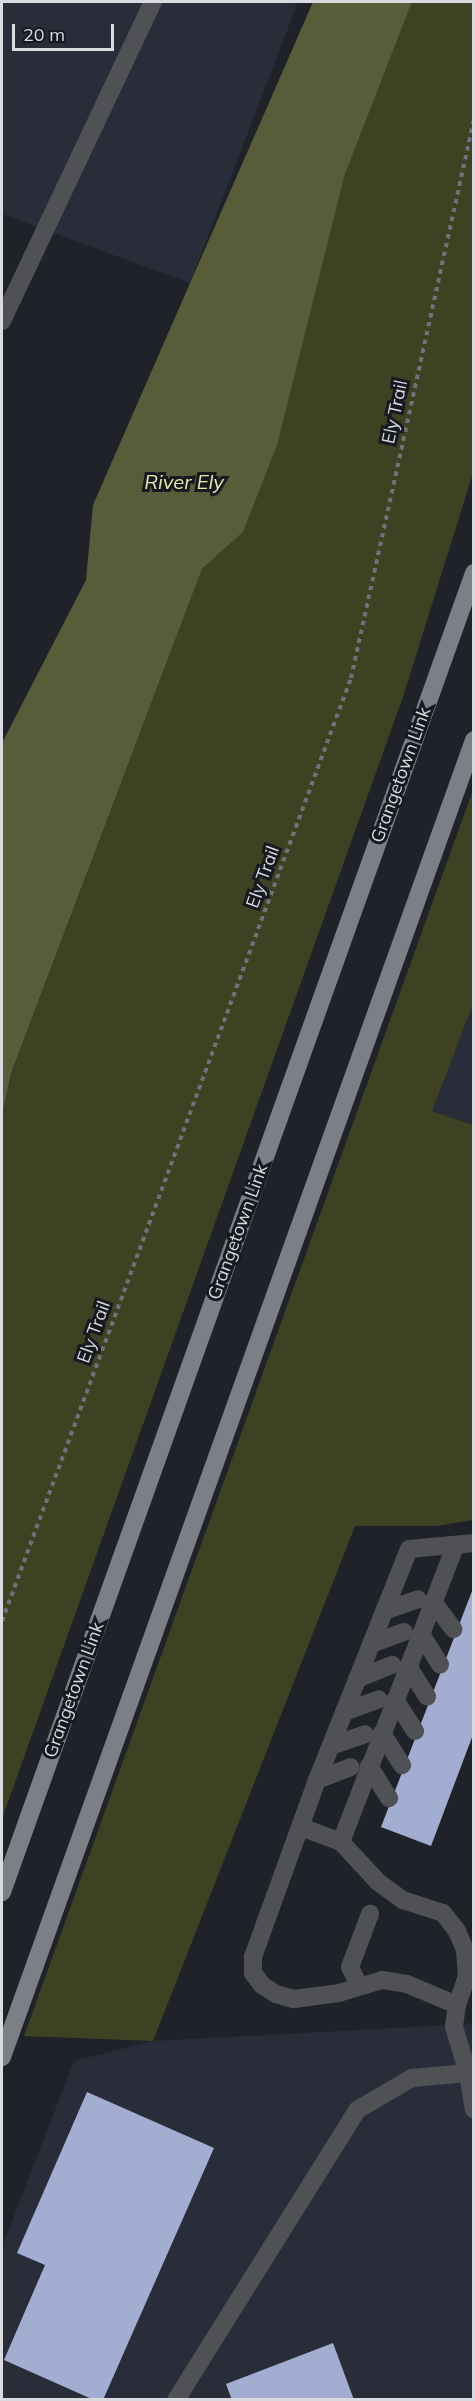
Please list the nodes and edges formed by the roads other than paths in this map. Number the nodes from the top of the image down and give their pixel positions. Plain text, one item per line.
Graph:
1 (153, 2) edge
2 (2, 321) edge
3 (474, 573) edge
4 (474, 740) edge
5 (474, 1542) edge
6 (455, 1546) junction
7 (426, 1600) junction
8 (384, 1611) junction
9 (453, 1629) dead end
10 (413, 1633) junction
11 (371, 1644) junction
12 (440, 1664) dead end
13 (400, 1666) junction
14 (357, 1679) junction
15 (427, 1697) dead end
16 (387, 1700) junction
17 (344, 1712) junction
18 (415, 1731) dead end
19 (373, 1733) junction
20 (330, 1746) junction
21 (402, 1765) dead end
22 (360, 1767) junction
23 (317, 1780) junction
24 (389, 1798) dead end
25 (301, 1827) junction
26 (341, 1842) junction
27 (2, 1892) edge
28 (370, 1914) dead end
29 (359, 1986) junction
30 (456, 2005) junction
31 (2, 2057) edge
32 (468, 2073) junction
33 (474, 2110) edge
34 (176, 2400) edge

1 - 2 street
3 - 27 main road, Grangetown Link
4 - 31 main road
5 - 6 street
6 - 7 street
6 - 8 street
7 - 8 street
7 - 9 street
7 - 10 street
8 - 11 street
10 - 11 street
10 - 12 street
10 - 13 street
11 - 14 street
13 - 14 street
13 - 15 street
13 - 16 street
14 - 17 street
16 - 17 street
16 - 18 street
16 - 19 street
17 - 20 street
19 - 20 street
19 - 21 street
19 - 22 street
20 - 23 street
22 - 23 street
22 - 24 street
22 - 26 street
23 - 25 street
25 - 26 street
25 - 29 street
26 - 30 street
28 - 29 street
29 - 30 street
30 - 32 street
32 - 33 street
32 - 34 street

